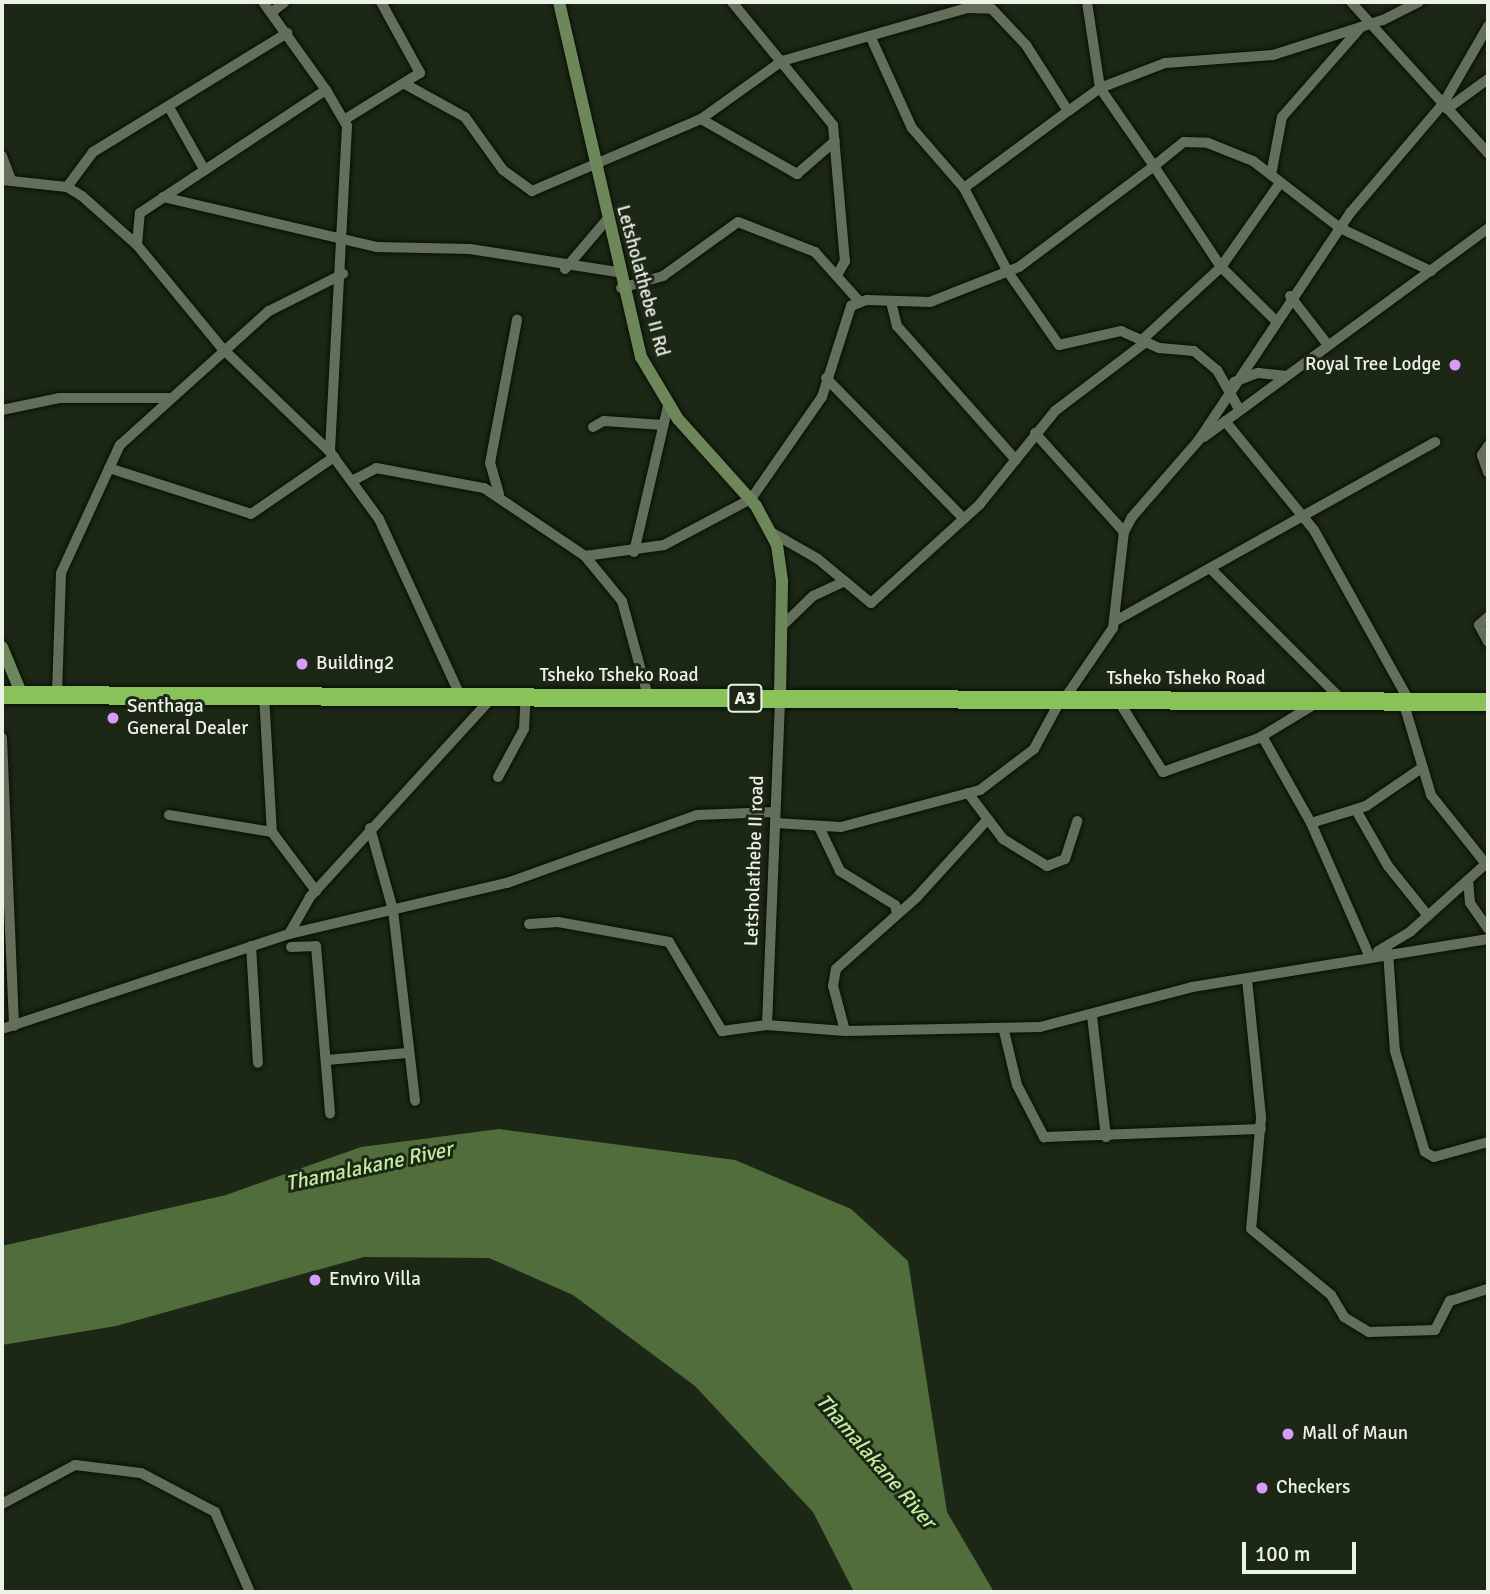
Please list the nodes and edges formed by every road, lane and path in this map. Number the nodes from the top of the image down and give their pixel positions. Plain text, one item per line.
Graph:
1 (263, 2) edge
2 (285, 2) edge
3 (381, 2) edge
4 (559, 2) edge
5 (732, 2) edge
6 (1087, 2) edge
7 (1351, 2) edge
8 (1419, 2) edge
9 (992, 5) edge
10 (272, 12) junction
11 (1365, 26) junction
12 (1488, 26) edge
13 (287, 33) junction
14 (872, 40) junction
15 (782, 61) junction
16 (1488, 79) edge
17 (405, 84) junction
18 (1100, 88) junction
19 (326, 90) junction
20 (1445, 106) junction
21 (170, 109) junction
22 (1068, 111) junction
23 (346, 118) junction
24 (701, 119) junction
25 (835, 141) junction
26 (1488, 153) edge
27 (2, 156) edge
28 (1154, 166) junction
29 (204, 169) junction
30 (593, 169) junction
31 (1271, 175) junction
32 (6, 180) edge
33 (1280, 183) junction
34 (67, 187) junction
35 (964, 188) junction
36 (163, 197) junction
37 (605, 222) junction
38 (1340, 228) junction
39 (1488, 228) edge
40 (341, 240) junction
41 (137, 244) junction
42 (1221, 267) junction
43 (565, 269) junction
44 (1431, 271) junction
45 (617, 272) junction
46 (839, 272) junction
47 (1008, 272) junction
48 (343, 274) junction
49 (621, 288) junction
50 (1290, 296) junction
51 (859, 301) junction
52 (891, 302) junction
53 (1274, 319) junction
54 (517, 320) dead end
55 (1144, 341) junction
56 (1328, 345) junction
57 (222, 348) junction
58 (1286, 376) junction
59 (826, 378) junction
60 (1231, 385) junction
61 (168, 398) junction
62 (668, 406) junction
63 (1239, 409) junction
64 (2, 410) edge
65 (1225, 421) junction
66 (663, 425) junction
67 (593, 427) dead end
68 (1035, 433) junction
69 (1198, 441) junction
70 (1435, 442) dead end
71 (1488, 446) edge
72 (332, 455) junction
73 (1016, 460) junction
74 (109, 468) junction
75 (1488, 472) edge
76 (352, 481) junction
77 (499, 495) junction
78 (751, 499) junction
79 (1304, 516) junction
80 (964, 519) junction
81 (771, 532) junction
82 (1124, 532) junction
83 (634, 552) junction
84 (585, 556) junction
85 (1211, 569) junction
86 (845, 581) junction
87 (1488, 617) edge
88 (1115, 621) junction
89 (781, 627) junction
90 (1488, 642) edge
91 (3, 650) edge
92 (57, 694) junction
93 (264, 694) junction
94 (2, 695) edge
95 (22, 695) junction
96 (460, 695) junction
97 (497, 696) junction
98 (526, 696) junction
99 (648, 696) junction
100 (779, 698) junction
101 (1063, 698) junction
102 (1118, 699) junction
103 (1322, 700) junction
104 (1342, 701) junction
105 (1406, 701) junction
106 (1488, 702) edge
107 (1262, 736) junction
108 (2, 738) edge
109 (3, 755) edge
110 (1420, 769) junction
111 (498, 777) dead end
112 (968, 793) junction
113 (1356, 810) junction
114 (169, 815) dead end
115 (775, 817) junction
116 (988, 819) junction
117 (1077, 821) dead end
118 (1311, 823) junction
119 (370, 828) junction
120 (820, 829) junction
121 (272, 832) junction
122 (1487, 863) edge
123 (1468, 880) junction
124 (316, 891) junction
125 (393, 910) junction
126 (897, 914) junction
127 (1428, 916) junction
128 (529, 924) dead end
129 (1488, 929) edge
130 (289, 933) junction
131 (1488, 939) edge
132 (251, 946) junction
133 (291, 947) dead end
134 (1388, 952) junction
135 (1371, 955) junction
136 (1247, 979) junction
137 (1092, 1016) junction
138 (767, 1025) junction
139 (14, 1026) junction
140 (2, 1029) edge
141 (845, 1031) junction
142 (1004, 1031) junction
143 (408, 1053) junction
144 (326, 1060) junction
145 (258, 1063) dead end
146 (415, 1101) dead end
147 (330, 1113) dead end
148 (1262, 1129) junction
149 (1106, 1137) junction
150 (1488, 1142) edge
151 (1488, 1289) edge
152 (2, 1504) edge
153 (250, 1592) edge

1 - 10 street
2 - 10 street
3 - 17 street
4 - 30 street, Letsholathebe II Rd
5 - 15 street
6 - 18 street
7 - 11 street
8 - 11 street
9 - 14 street
9 - 22 street
10 - 13 street
11 - 18 street
11 - 20 street
11 - 31 street
12 - 20 street
13 - 19 street
13 - 21 street
14 - 15 street
14 - 35 street
15 - 24 street
15 - 25 street
16 - 20 street
17 - 23 street
17 - 30 street
18 - 22 street
18 - 28 street
19 - 23 street
19 - 29 street
20 - 26 street
20 - 38 street
21 - 29 street
21 - 34 street
22 - 35 street
23 - 40 street
24 - 25 street
24 - 30 street
25 - 46 street
27 - 32 street
28 - 31 street
28 - 42 street
28 - 47 street
29 - 36 street
30 - 37 street, Letsholathebe II Rd
31 - 33 street
32 - 34 street
33 - 38 street
33 - 42 street
34 - 41 street
35 - 47 street
36 - 40 street
36 - 41 street
37 - 43 street
37 - 45 street, Letsholathebe II Rd
38 - 44 street
38 - 50 street
39 - 44 street
40 - 43 street
40 - 48 street
41 - 57 street
42 - 53 street
42 - 55 street
43 - 45 street
44 - 56 street
45 - 49 street, Letsholathebe II Rd
46 - 49 street
46 - 51 street
47 - 52 street
47 - 55 street
48 - 57 street
48 - 72 street
49 - 62 street, Letsholathebe II Rd
50 - 53 street
50 - 56 street
51 - 52 street
51 - 59 street
52 - 73 street
53 - 60 street
54 - 77 street
55 - 60 street
55 - 68 street
56 - 58 street
57 - 61 street
57 - 72 street
58 - 60 street
58 - 63 street
59 - 78 street
59 - 80 street
60 - 63 street
60 - 69 street
61 - 64 street
61 - 74 street
62 - 66 street
62 - 78 street, Letsholathebe II Rd
63 - 65 street
65 - 69 street
65 - 79 street
66 - 67 street
66 - 83 street
68 - 73 street
68 - 82 street
69 - 82 street
70 - 79 street
71 - 75 street
72 - 74 street
72 - 76 street
73 - 80 street
74 - 92 street
76 - 77 street
76 - 96 street
77 - 84 street
78 - 81 street, Letsholathebe II Rd
78 - 83 street
79 - 85 street
79 - 105 street
80 - 86 street
81 - 86 street
81 - 89 street, Letsholathebe II Rd
82 - 88 street
83 - 84 street
84 - 99 street
85 - 88 street
85 - 104 street
86 - 89 street
87 - 90 street
88 - 101 street
89 - 100 street, Letsholathebe II Rd
91 - 95 street
92 - 93 highway, Tsheko Tsheko Road / A3
92 - 95 highway, Tsheko Tsheko Road / A3
93 - 96 highway, Tsheko Tsheko Road / A3
93 - 121 street
94 - 95 highway, Tsheko Tsheko Road / A3
96 - 97 highway, Tsheko Tsheko Road / A3
97 - 98 highway, Tsheko Tsheko Road / A3
97 - 119 street
98 - 99 highway, Tsheko Tsheko Road / A3
98 - 111 street
99 - 100 highway, Tsheko Tsheko Road / A3
100 - 101 highway, Tsheko Tsheko Road / A3
100 - 115 street, Letsholathebe II road
101 - 102 highway, Tsheko Tsheko Road / A3
101 - 112 street
102 - 103 highway, Tsheko Tsheko Road / A3
102 - 107 street
103 - 104 highway, Tsheko Tsheko Road / A3
103 - 107 street
104 - 105 highway, Tsheko Tsheko Road / A3
105 - 106 highway, Tsheko Tsheko Road / A3
105 - 110 street
107 - 118 street
108 - 109 street
109 - 139 street
110 - 113 street
110 - 122 street
112 - 116 street
112 - 120 street
113 - 118 street
113 - 127 street
114 - 121 street
115 - 120 street
115 - 125 street
115 - 138 street, Letsholathebe II road
116 - 117 street
116 - 126 street
118 - 135 street
119 - 124 street
119 - 125 street
120 - 126 street
121 - 124 street
122 - 123 street
123 - 127 street
123 - 129 street
124 - 130 street
125 - 130 street
125 - 143 street
126 - 141 street
127 - 135 street
128 - 138 street
130 - 132 street
131 - 134 street
132 - 139 street
132 - 145 street
133 - 144 street
134 - 135 street
134 - 150 street
135 - 136 street
136 - 137 street
136 - 148 street
137 - 142 street
137 - 149 street
138 - 141 street
139 - 140 street
141 - 142 street
142 - 149 street
143 - 144 street
143 - 146 street
144 - 147 street
148 - 149 street
148 - 151 street
152 - 153 street

